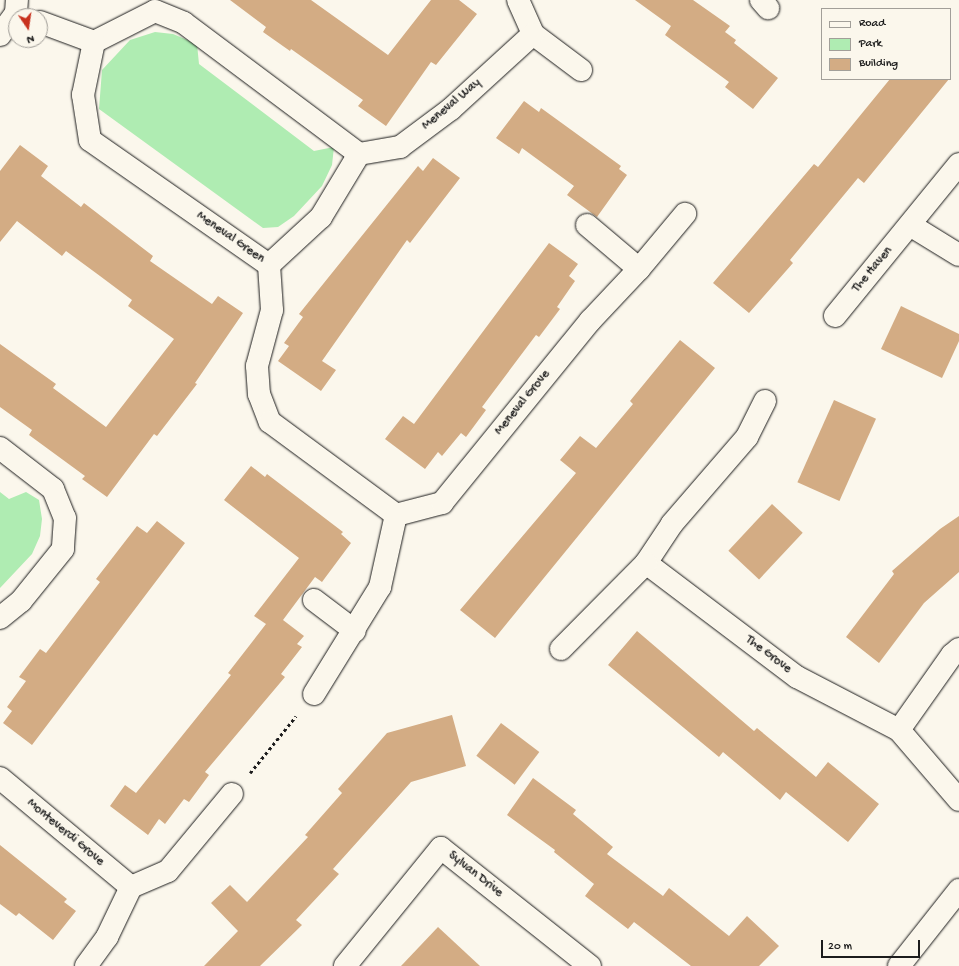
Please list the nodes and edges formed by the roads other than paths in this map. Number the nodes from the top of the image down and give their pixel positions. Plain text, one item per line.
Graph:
1 (518, 0) edge
2 (154, 6) edge
3 (8, 24) edge
4 (48, 25) edge
5 (533, 34) junction
6 (0, 35) edge
7 (94, 42) junction
8 (581, 70) dead end
9 (359, 154) junction
10 (959, 164) edge
11 (685, 214) dead end
12 (587, 225) dead end
13 (910, 225) junction
14 (959, 255) edge
15 (269, 265) junction
16 (639, 269) junction
17 (835, 316) dead end
18 (766, 401) dead end
19 (0, 448) edge
20 (396, 515) junction
21 (646, 563) junction
22 (314, 600) dead end
23 (0, 618) edge
24 (355, 631) junction
25 (561, 649) dead end
26 (959, 649) edge
27 (314, 694) road end
28 (899, 730) junction
29 (0, 778) edge
30 (232, 794) road end
31 (959, 800) edge
32 (131, 887) junction
33 (959, 890) edge
34 (86, 966) edge
35 (345, 966) edge
36 (590, 966) edge
37 (899, 966) edge

1 - 5 street
2 - 7 street
2 - 9 street
3 - 6 street
4 - 7 street
5 - 8 street
5 - 9 street, Meneval Way
7 - 15 street, Meneval Green
9 - 15 street, Meneval Green
10 - 13 street, The Haven
11 - 16 street, Meneval Grove
12 - 16 street
13 - 14 street
13 - 17 street, The Haven
15 - 20 street
16 - 20 street, Meneval Grove
18 - 21 street
19 - 23 street
20 - 24 street
21 - 25 street
21 - 28 street, The Grove
22 - 24 street
24 - 27 street
26 - 28 street
28 - 31 street, The Grove
29 - 32 street, Monteverdi Grove
30 - 32 street
32 - 34 street
33 - 37 street
35 - 36 street, Sylvan Drive

